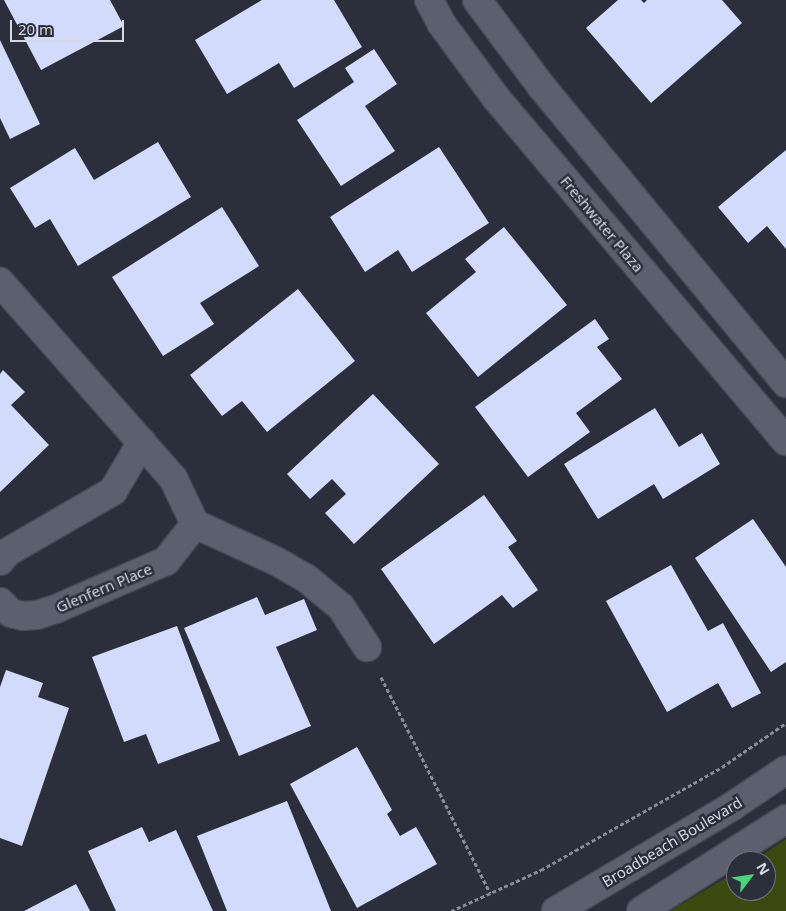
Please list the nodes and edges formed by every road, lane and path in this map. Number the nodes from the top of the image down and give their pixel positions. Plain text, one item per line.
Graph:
1 (429, 0) edge
2 (477, 0) edge
3 (0, 282) edge
4 (786, 383) edge
5 (786, 441) edge
6 (142, 442) junction
7 (194, 524) junction
8 (0, 561) edge
9 (0, 602) edge
10 (367, 646) joint
11 (786, 723) edge
12 (786, 770) edge
13 (786, 819) edge
14 (490, 893) junction
15 (451, 911) edge
16 (556, 911) edge
17 (641, 911) edge

1 - 5 street, Freshwater Plaza
2 - 4 street
3 - 6 street
6 - 7 street
6 - 8 street
7 - 9 street, Glenfern Place
7 - 10 street
10 - 14 path
11 - 14 path
12 - 16 street, Broadbeach Boulevard
13 - 17 street
14 - 15 path

